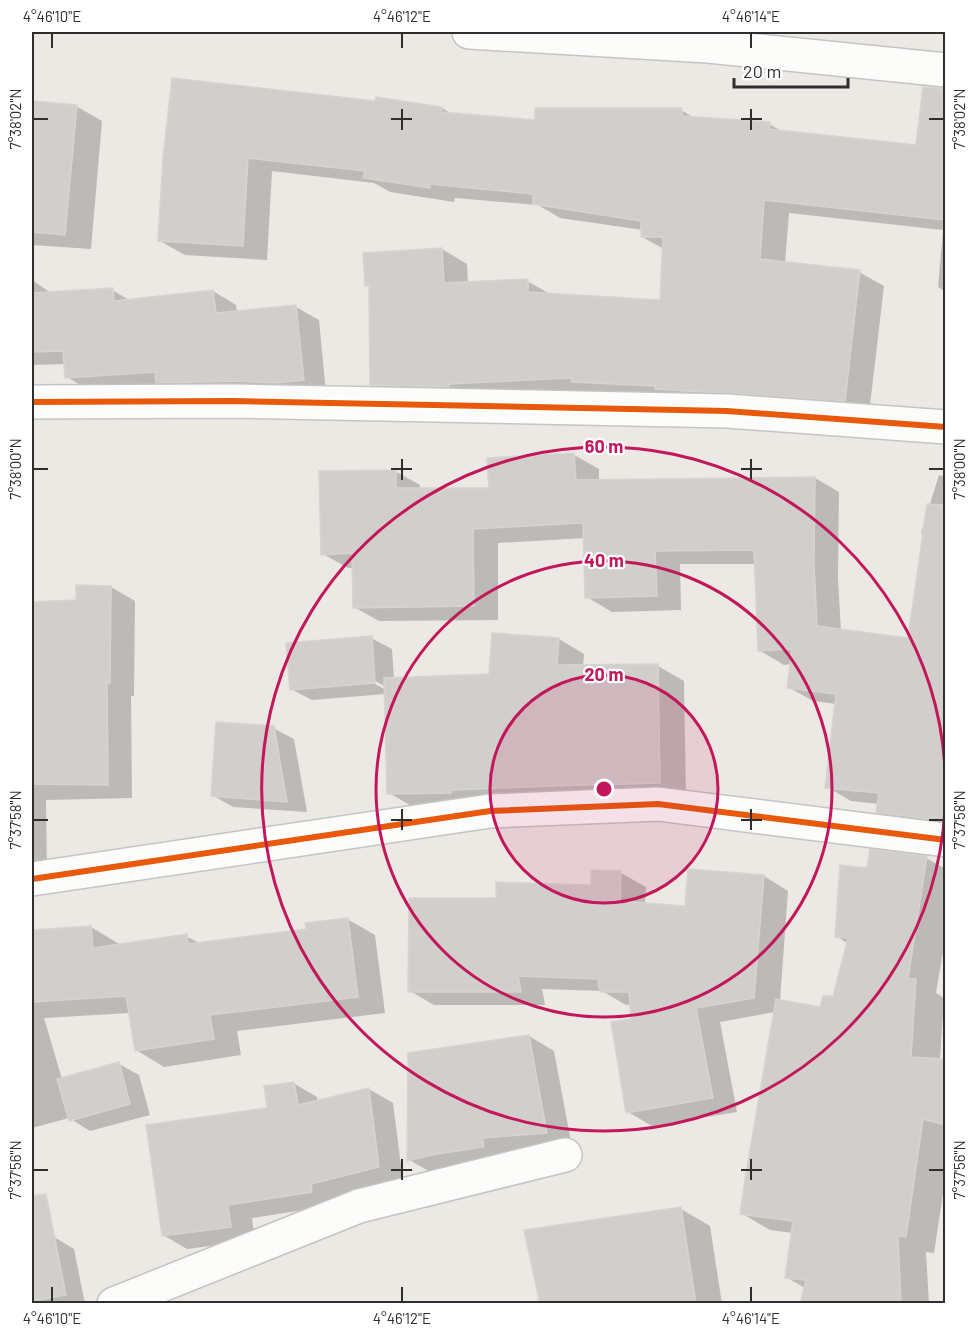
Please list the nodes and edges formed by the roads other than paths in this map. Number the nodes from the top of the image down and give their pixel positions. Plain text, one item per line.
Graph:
1 (469, 32) edge
2 (945, 70) edge
3 (32, 402) edge
4 (945, 428) edge
5 (945, 840) edge
6 (32, 879) edge
7 (565, 1155) dead end
8 (114, 1304) edge

1 - 2 street
3 - 4 street
5 - 6 street
7 - 8 street

